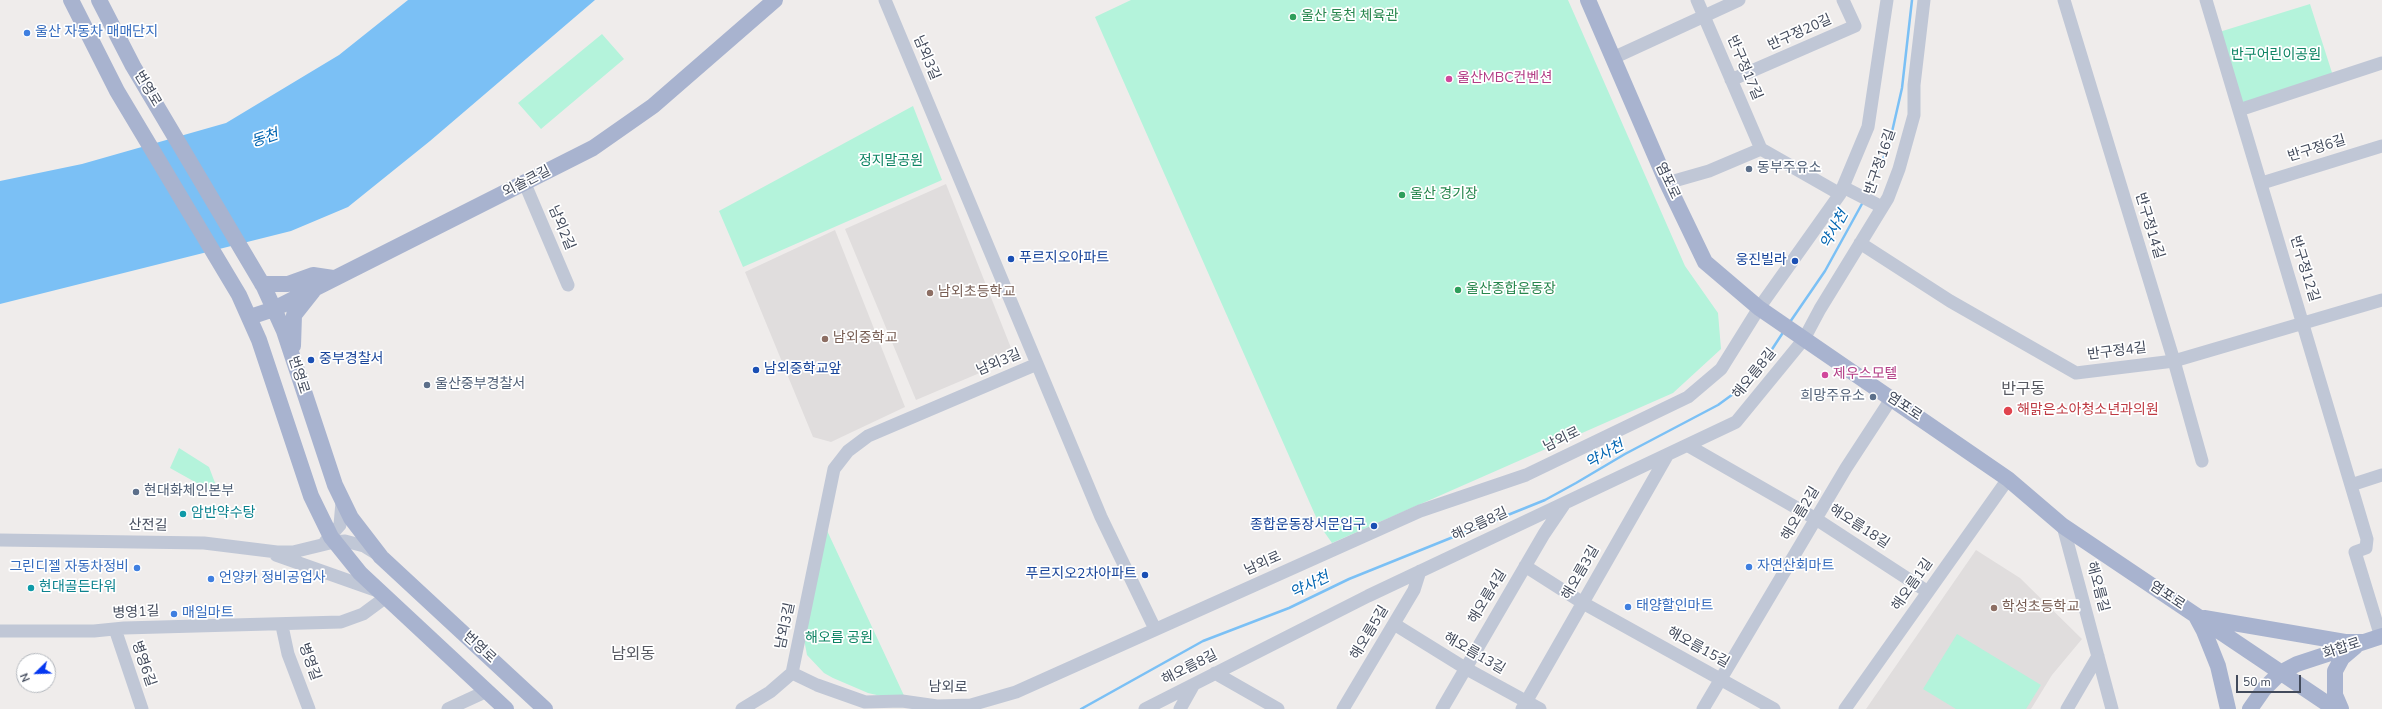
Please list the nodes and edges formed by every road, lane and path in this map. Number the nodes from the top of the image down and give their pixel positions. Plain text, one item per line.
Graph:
1 (71, 0) edge
2 (98, 0) edge
3 (775, 0) edge
4 (885, 0) edge
5 (1588, 0) edge
6 (1697, 0) edge
7 (1739, 0) edge
8 (1843, 0) edge
9 (1887, 0) edge
10 (1924, 0) edge
11 (2064, 0) edge
12 (2206, 0) edge
13 (1703, 16) junction
14 (1613, 58) junction
15 (2382, 63) edge
16 (1731, 80) junction
17 (2239, 110) junction
18 (2382, 146) edge
19 (1761, 149) junction
20 (1667, 183) junction
21 (2262, 183) junction
22 (525, 184) junction
23 (1841, 191) junction
24 (1882, 207) junction
25 (1860, 243) junction
26 (334, 278) junction
27 (263, 285) junction
28 (568, 285) dead end
29 (316, 287) junction
30 (2382, 300) edge
31 (1759, 308) junction
32 (274, 309) junction
33 (250, 317) junction
34 (2304, 322) junction
35 (1804, 339) junction
36 (292, 358) junction
37 (2174, 361) junction
38 (1037, 364) junction
39 (1891, 399) junction
40 (1687, 445) junction
41 (1668, 454) junction
42 (2202, 461) dead end
43 (2382, 475) edge
44 (2008, 479) junction
45 (2351, 485) junction
46 (342, 502) junction
47 (1565, 503) junction
48 (1816, 519) junction
49 (2063, 526) junction
50 (333, 539) junction
51 (0, 540) edge
52 (261, 550) junction
53 (381, 557) junction
54 (1525, 566) junction
55 (1420, 571) junction
56 (1928, 592) junction
57 (383, 595) junction
58 (1583, 603) junction
59 (2195, 615) junction
60 (1394, 624) junction
61 (282, 626) junction
62 (115, 629) junction
63 (1155, 630) junction
64 (0, 631) edge
65 (2381, 637) edge
66 (2363, 642) junction
67 (2098, 656) junction
68 (1465, 668) junction
69 (792, 673) junction
70 (1215, 673) junction
71 (2280, 673) junction
72 (1721, 679) junction
73 (1194, 684) junction
74 (487, 691) junction
75 (1524, 705) edge
76 (142, 709) edge
77 (309, 709) edge
78 (448, 709) edge
79 (506, 709) edge
80 (544, 709) edge
81 (742, 709) edge
82 (1145, 709) edge
83 (1180, 709) edge
84 (1278, 709) edge
85 (1343, 709) edge
86 (1442, 709) edge
87 (1540, 709) edge
88 (1703, 709) edge
89 (1774, 709) edge
90 (1845, 709) edge
91 (2067, 709) edge
92 (2112, 709) edge
93 (2228, 709) edge
94 (2250, 709) edge
95 (2335, 709) edge
96 (2341, 709) edge

1 - 33 main road, 번영로
2 - 27 main road, 번영로
3 - 22 main road, 외솔큰길
4 - 38 street, 남외3길
5 - 14 main road, 염포로
6 - 13 street, 반구정17길
7 - 13 street
8 - 16 street, 반구정20길
9 - 23 street, 반구정16길
10 - 24 street, 반구정16길
11 - 37 street, 반구정14길
12 - 17 street, 반구정12길
13 - 14 street
13 - 16 street, 반구정17길
14 - 20 main road, 염포로
15 - 17 street
16 - 19 street, 반구정17길
17 - 21 street, 반구정12길
18 - 21 street, 반구정6길
19 - 20 street
19 - 23 street
20 - 31 main road, 염포로
21 - 34 street, 반구정12길
22 - 26 main road, 외솔큰길
22 - 28 street, 남외2길
23 - 24 street
23 - 31 street, 반구정16길
24 - 25 street, 반구정16길
25 - 35 street, 반구정16길
25 - 37 street, 반구정4길
26 - 27 main road
26 - 29 main road, 외솔큰길
27 - 32 main road, 번영로
29 - 32 main road, 외솔큰길
29 - 36 main road
30 - 34 street, 반구정4길
31 - 35 main road, 염포로
31 - 63 street, 남외로
32 - 33 main road, 외솔큰길
32 - 36 main road, 번영로
33 - 50 main road, 번영로
34 - 37 street, 반구정4길
34 - 45 street, 반구정12길
35 - 39 main road, 염포로
35 - 40 street, 해오름8길
36 - 46 main road, 번영로
37 - 42 street, 반구정14길
38 - 63 street
38 - 69 street, 남외3길
39 - 44 main road, 염포로
39 - 48 street, 해오름2길
40 - 41 street, 해오름8길
40 - 48 street, 해오름18길
41 - 47 street, 해오름8길
41 - 58 street, 해오름3길
43 - 45 street
44 - 49 main road, 염포로
44 - 56 street, 해오름1길
45 - 65 street, 반구정12길
46 - 50 street
46 - 53 main road, 번영로
47 - 54 street, 해오름4길
47 - 55 street, 해오름8길
48 - 56 street, 해오름18길
48 - 72 street, 해오름2길
49 - 59 main road, 염포로
49 - 67 street, 해오름길
50 - 52 street, 산전길
50 - 53 street
50 - 57 main road, 번영로
51 - 52 street, 산전길
52 - 57 street
53 - 80 main road, 번영로
54 - 58 street, 해오름15길
54 - 68 street, 해오름4길
55 - 60 street, 해오름5길
55 - 70 street, 해오름8길
56 - 90 street, 해오름1길
57 - 61 street, 병영1길
57 - 74 main road, 번영로
58 - 72 street, 해오름15길
58 - 75 street, 해오름3길
59 - 66 main road
59 - 71 main road, 염포로
59 - 93 main road
60 - 68 street, 해오름13길
60 - 85 street, 해오름5길
61 - 62 street, 병영1길
61 - 77 street, 병영길
62 - 64 street, 병영1길
62 - 76 street, 병영6길
63 - 69 street, 남외로
65 - 66 main road, 화합로
66 - 71 main road, 화합로
66 - 96 main road
67 - 91 street
67 - 92 street, 해오름길
68 - 75 street, 해오름13길
68 - 86 street, 해오름4길
69 - 81 street
70 - 73 street, 해오름8길
70 - 84 street
71 - 94 main road, 화합로
71 - 95 main road, 염포로
72 - 88 street, 해오름2길
72 - 89 street, 해오름15길
73 - 82 street, 해오름8길
73 - 83 street
74 - 78 street
74 - 79 main road, 번영로
75 - 87 street, 해오름13길

